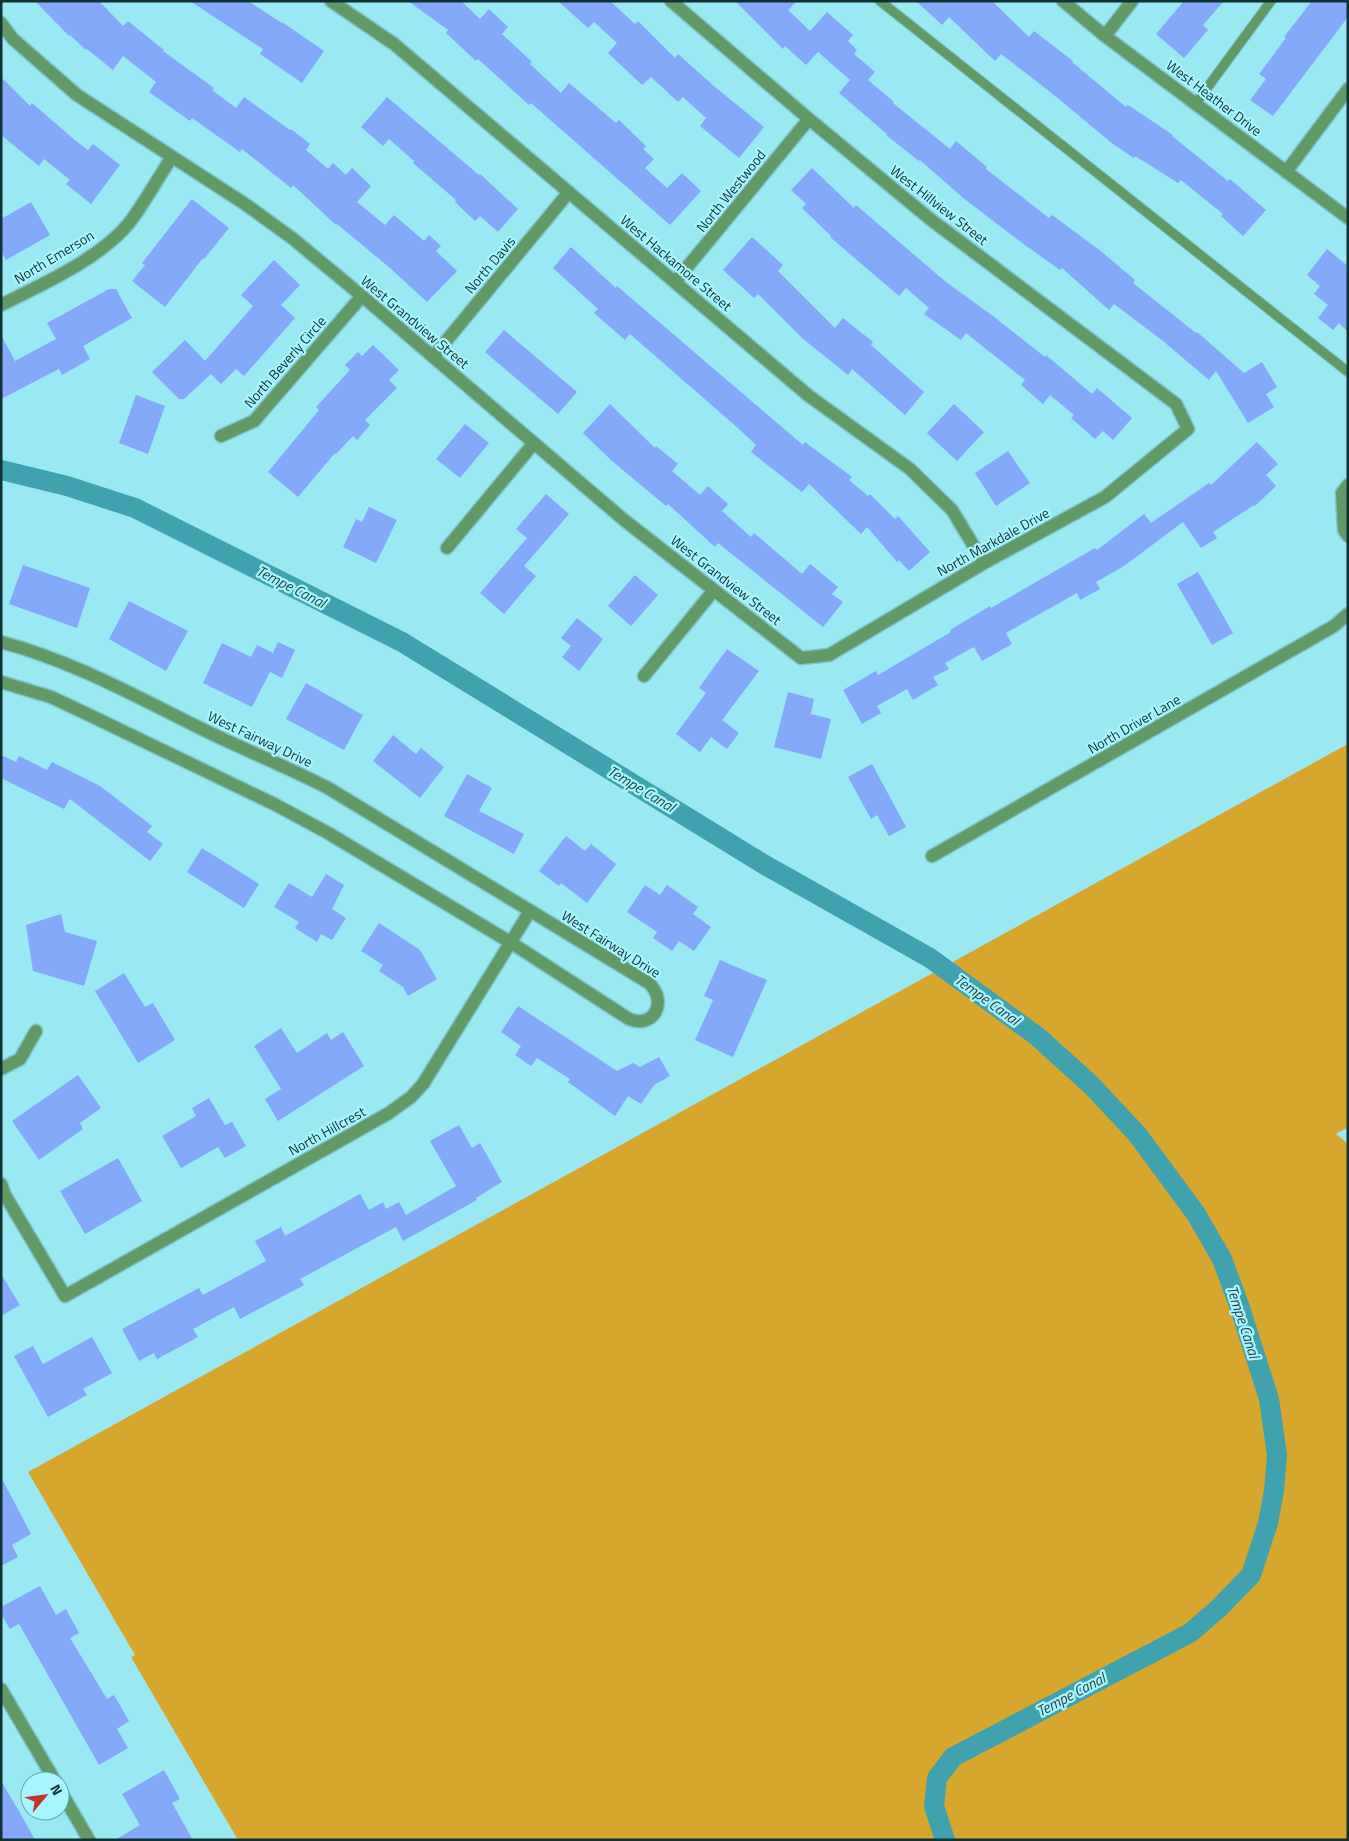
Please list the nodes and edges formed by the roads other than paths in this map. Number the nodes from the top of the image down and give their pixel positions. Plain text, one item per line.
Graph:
1 (331, 1) edge
2 (671, 1) edge
3 (880, 1) edge
4 (1063, 1) edge
5 (1132, 1) edge
6 (1271, 1) edge
7 (1, 23) edge
8 (1105, 36) junction
9 (1348, 89) edge
10 (1196, 103) junction
11 (809, 119) junction
12 (172, 157) junction
13 (1286, 172) junction
14 (569, 192) junction
15 (1348, 218) edge
16 (675, 282) junction
17 (362, 296) junction
18 (1, 305) edge
19 (433, 356) junction
20 (1348, 372) edge
21 (1188, 429) joint
22 (221, 436) dead end
23 (534, 443) junction
24 (1345, 489) edge
25 (1348, 536) edge
26 (447, 548) dead end
27 (984, 563) junction
28 (714, 590) junction
29 (1348, 614) edge
30 (1334, 626) junction
31 (1348, 629) edge
32 (1, 642) edge
33 (801, 658) joint
34 (644, 676) dead end
35 (1, 682) edge
36 (932, 856) dead end
37 (530, 912) junction
38 (510, 942) junction
39 (36, 1031) dead end
40 (1, 1069) edge
41 (1, 1184) edge
42 (1, 1689) edge
43 (49, 1771) edge
44 (70, 1807) edge
45 (89, 1840) edge

1 - 14 street, West Hackamore Street
2 - 11 street, West Hillview Street
3 - 20 lane
4 - 8 street, West Heather Drive
5 - 8 street
6 - 10 lane
7 - 12 street, West Grandview Street
8 - 10 street, West Heather Drive
9 - 13 street
10 - 13 street, West Heather Drive
11 - 16 street, North Westwood
11 - 21 street, West Hillview Street
12 - 17 street, West Grandview Street
12 - 18 street, North Emerson
13 - 15 street, West Heather Drive
14 - 16 street, West Hackamore Street
14 - 19 street, North Davis
16 - 27 street, West Hackamore Street
17 - 19 street, West Grandview Street
17 - 22 street, North Beverly Circle
19 - 23 street, West Grandview Street
21 - 27 street, North Markdale Drive
23 - 26 street
23 - 28 street, West Grandview Street
24 - 25 street
27 - 33 street, North Markdale Drive
28 - 33 street, West Grandview Street
28 - 34 street
29 - 30 street, North Driver Lane
30 - 31 street
30 - 36 street, North Driver Lane
32 - 37 street, West Fairway Drive
35 - 38 street, West Fairway Drive
37 - 38 street, North Hillcrest
37 - 38 street, West Fairway Drive
38 - 41 street, North Hillcrest
39 - 40 street
42 - 43 street
44 - 45 street

